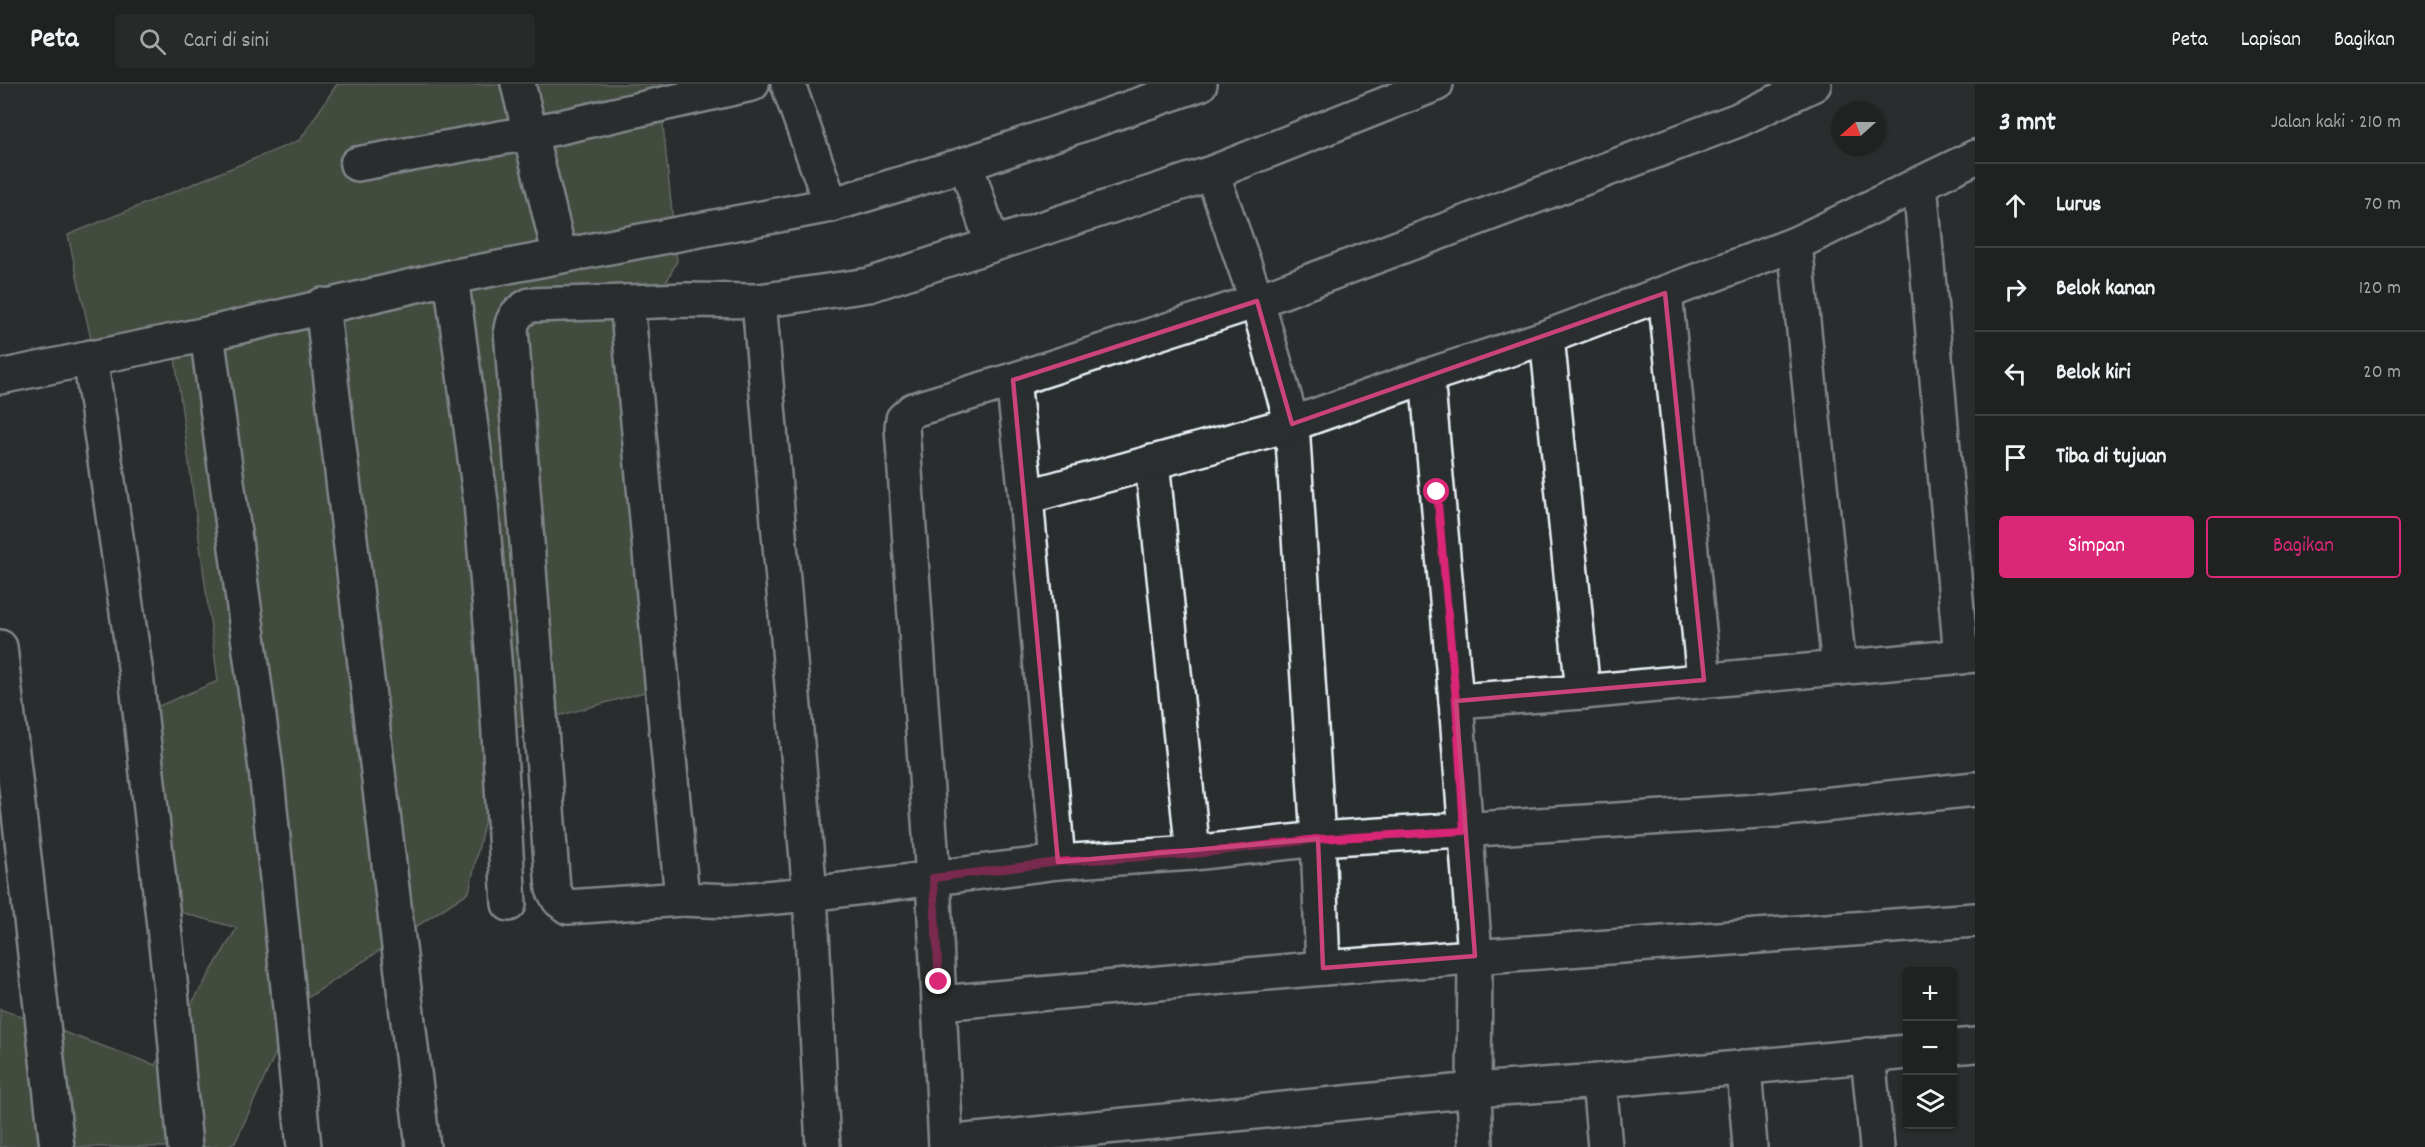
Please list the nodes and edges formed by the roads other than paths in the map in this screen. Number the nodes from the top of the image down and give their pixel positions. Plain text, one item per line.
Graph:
1 (518, 84) edge
2 (752, 84) edge
3 (788, 84) edge
4 (1200, 84) edge
5 (1436, 84) edge
6 (1814, 84) edge
7 (529, 133) junction
8 (1975, 157) edge
9 (357, 164) dead end
10 (966, 164) junction
11 (1212, 173) junction
12 (1920, 183) junction
13 (831, 205) junction
14 (992, 244) junction
15 (1795, 244) junction
16 (560, 256) junction
17 (451, 277) junction
18 (1665, 293) junction
19 (759, 301) junction
20 (1257, 301) junction
21 (627, 302) junction
22 (322, 305) junction
23 (207, 334) junction
24 (1546, 337) junction
25 (90, 357) junction
26 (1426, 376) junction
27 (0, 377) edge
28 (1013, 380) junction
29 (1292, 424) junction
30 (1152, 462) junction
31 (1026, 497) junction
32 (0, 647) edge
33 (1968, 656) edge
34 (1839, 668) junction
35 (1704, 680) junction
36 (1583, 692) junction
37 (1456, 701) junction
38 (1975, 789) edge
39 (1464, 831) junction
40 (1318, 839) junction
41 (1193, 854) junction
42 (1058, 862) junction
43 (933, 878) junction
44 (810, 894) junction
45 (682, 899) junction
46 (509, 904) dead end
47 (1975, 920) edge
48 (1475, 956) junction
49 (1323, 968) junction
50 (940, 1003) junction
51 (1975, 1045) edge
52 (1957, 1047) edge
53 (1903, 1052) edge
54 (1868, 1055) junction
55 (1744, 1067) junction
56 (1599, 1081) junction
57 (1474, 1090) junction
58 (1082, 1139) edge
59 (946, 1145) edge
60 (57, 1147) edge
61 (185, 1147) edge
62 (304, 1147) edge
63 (423, 1147) edge
64 (823, 1147) edge
65 (1476, 1147) edge
66 (1605, 1147) edge
67 (1750, 1147) edge
68 (1877, 1147) edge

1 - 7 street
2 - 7 street
3 - 13 street
4 - 10 street
5 - 11 street
6 - 20 street
7 - 9 street
7 - 16 street
8 - 12 street
10 - 13 street
10 - 14 street
11 - 14 street
11 - 20 street
12 - 15 street
12 - 33 street
13 - 16 street
14 - 19 street
15 - 18 street
15 - 34 street
16 - 17 street
17 - 22 street
17 - 46 street
18 - 24 street
18 - 35 street
19 - 21 street
19 - 44 street
20 - 28 street
20 - 29 street
21 - 45 street
21 - 45 street
22 - 23 street
22 - 63 street
23 - 25 street
23 - 62 street
24 - 26 street
24 - 36 street
25 - 27 street
25 - 61 street
26 - 29 street
26 - 37 street
28 - 31 street
28 - 43 street
29 - 30 street
29 - 40 street
30 - 31 street
30 - 41 street
31 - 42 street
32 - 60 street
33 - 34 street
34 - 35 street
35 - 36 street
36 - 37 street
37 - 39 street
38 - 39 street
39 - 40 street
39 - 48 street
40 - 41 street
40 - 49 street
41 - 42 street
42 - 43 street
43 - 44 street
43 - 50 street
44 - 45 street
44 - 64 street
47 - 48 street
48 - 49 street
48 - 57 street
49 - 50 street
50 - 59 street
51 - 52 street
53 - 54 street
54 - 55 street
54 - 68 street
55 - 56 street
55 - 67 street
56 - 57 street
56 - 66 street
57 - 58 street
57 - 65 street
58 - 59 street

